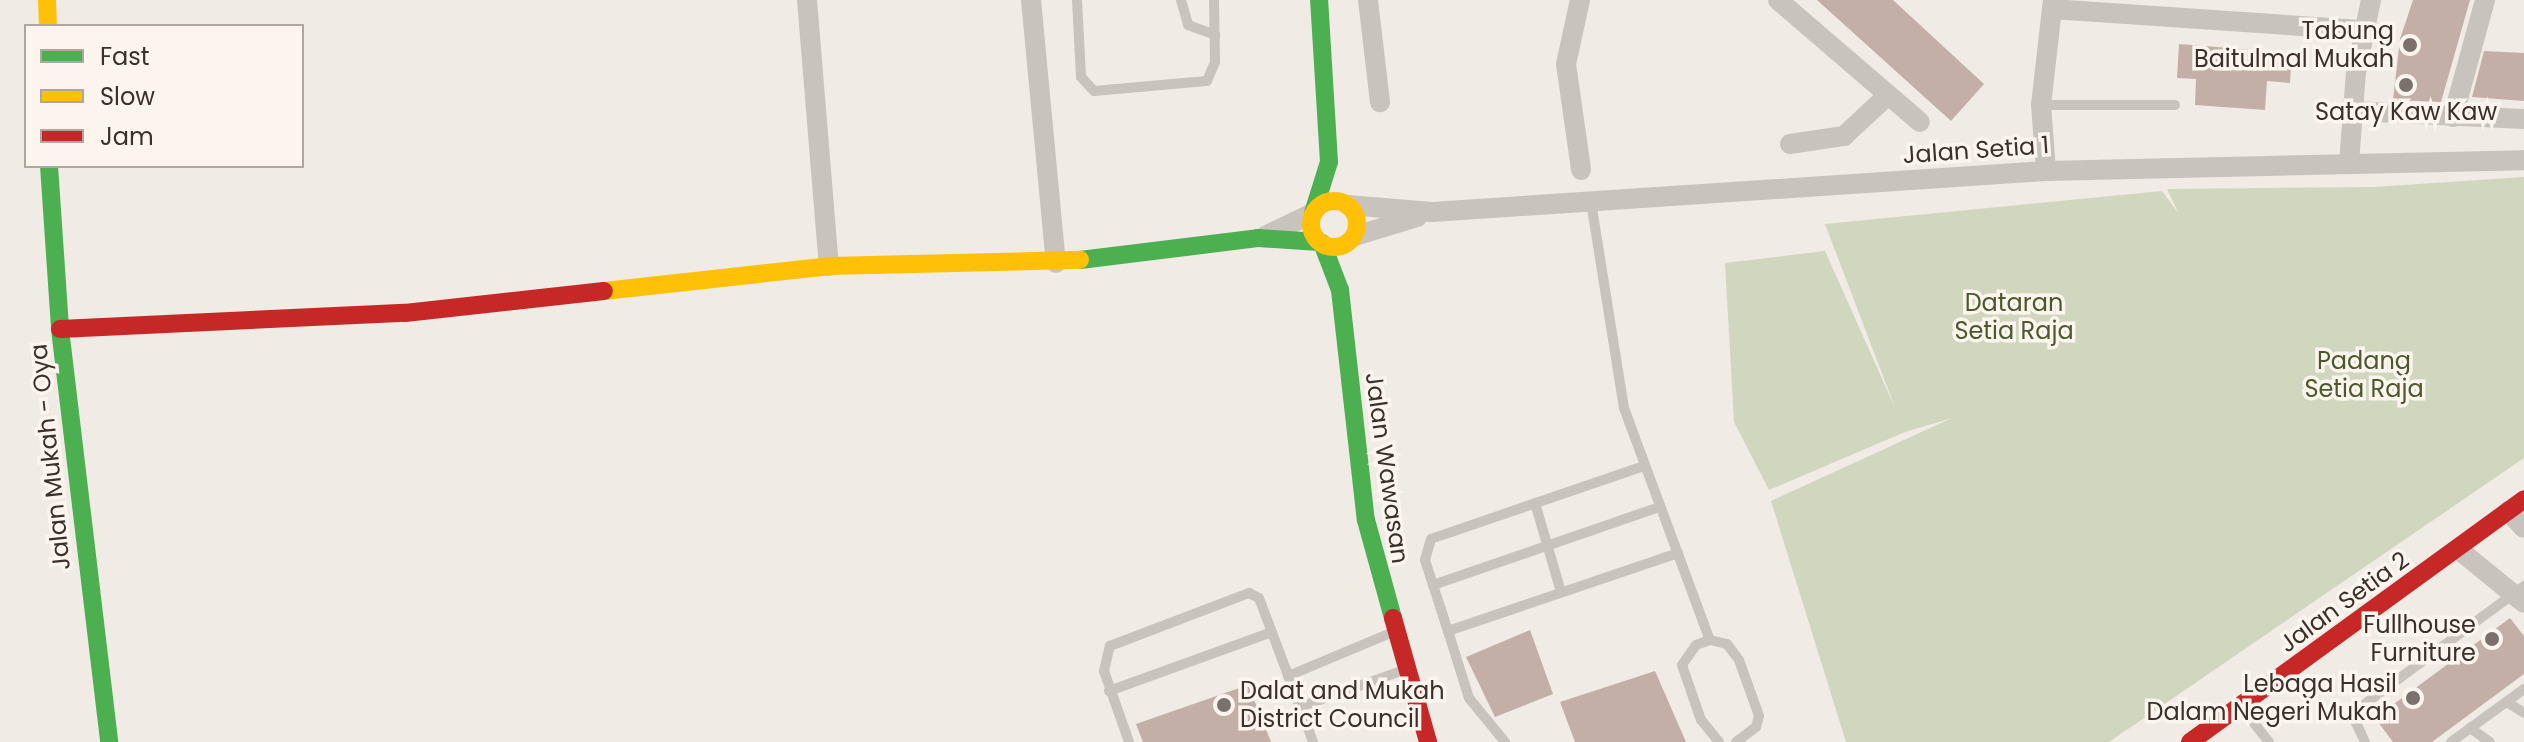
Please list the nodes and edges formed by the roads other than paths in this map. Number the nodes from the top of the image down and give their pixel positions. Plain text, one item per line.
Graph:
1 (47, 0) edge
2 (807, 0) edge
3 (1031, 0) edge
4 (1077, 0) edge
5 (1181, 0) edge
6 (1214, 0) edge
7 (1319, 0) edge
8 (1368, 0) edge
9 (1580, 0) edge
10 (1778, 0) edge
11 (2371, 0) edge
12 (2485, 0) edge
13 (2053, 4) edge
14 (48, 24) edge
15 (2363, 30) junction
16 (1215, 35) junction
17 (1888, 95) junction
18 (1380, 102) dead end
19 (2041, 105) junction
20 (2175, 105) dead end
21 (2354, 111) junction
22 (2453, 117) junction
23 (2524, 119) edge
24 (1920, 122) dead end
25 (1790, 144) dead end
26 (2524, 160) edge
27 (1329, 162) junction
28 (2349, 163) junction
29 (49, 168) edge
30 (1581, 170) dead end
31 (2046, 171) junction
32 (1591, 202) junction
33 (1348, 205) junction
34 (1432, 212) junction
35 (1313, 213) junction
36 (1355, 236) junction
37 (1258, 238) junction
38 (1320, 242) junction
39 (1056, 263) junction
40 (829, 266) junction
41 (1340, 290) junction
42 (60, 329) junction
43 (1644, 466) junction
44 (1535, 503) junction
45 (2516, 505) edge
46 (1660, 507) junction
47 (2524, 528) edge
48 (1548, 546) junction
49 (2458, 549) junction
50 (1678, 553) junction
51 (1433, 585) junction
52 (1561, 592) junction
53 (2521, 595) edge
54 (1394, 631) junction
55 (1448, 631) junction
56 (1272, 632) junction
57 (1710, 640) junction
58 (1406, 670) junction
59 (1288, 676) junction
60 (2524, 689) edge
61 (1109, 691) junction
62 (2507, 702) junction
63 (2240, 706) junction
64 (1300, 707) junction
65 (2524, 713) edge
66 (2470, 728) junction
67 (109, 742) edge
68 (1129, 742) edge
69 (1313, 742) edge
70 (1428, 742) edge
71 (1505, 742) edge
72 (1719, 742) edge
73 (1740, 742) edge
74 (2190, 742) edge
75 (2269, 742) edge
76 (2365, 742) edge
77 (2451, 742) edge
78 (2490, 742) edge

1 - 14 street
2 - 40 street
3 - 39 street
4 - 16 lane
5 - 16 lane
6 - 16 lane
7 - 27 street
8 - 18 street
9 - 30 street
10 - 17 street
11 - 15 street
12 - 22 street
13 - 15 street
13 - 19 street
15 - 21 street
17 - 24 street
17 - 25 street
19 - 20 lane
19 - 31 street
21 - 22 street
21 - 28 street
22 - 23 street
26 - 28 street, Jalan Setia 1
27 - 33 street
27 - 35 street
28 - 31 street, Jalan Setia 1
29 - 42 street, Jalan Mukah - Oya
31 - 32 street, Jalan Setia 1
32 - 34 street, Jalan Setia 1
32 - 43 lane
33 - 34 street, Jalan Setia 1
33 - 35 street
33 - 36 street
34 - 36 street, Jalan Setia 1
35 - 37 street
35 - 38 street
36 - 38 street
36 - 41 street, Jalan Wawasan
37 - 38 street
37 - 39 street
38 - 41 street, Jalan Wawasan
39 - 40 street
40 - 42 street
41 - 54 street, Jalan Wawasan
42 - 67 street, Jalan Mukah - Oya
43 - 44 lane
43 - 46 lane
44 - 48 lane
44 - 51 lane
45 - 47 street
45 - 49 street, Jalan Setia 2
46 - 48 lane
46 - 50 lane
48 - 51 lane
48 - 52 lane
49 - 53 street
49 - 63 street, Jalan Setia 2
50 - 52 lane
50 - 57 lane
51 - 55 lane
52 - 55 lane
53 - 76 lane
54 - 58 street, Jalan Wawasan
54 - 59 lane
55 - 71 lane
56 - 59 lane
56 - 61 lane
56 - 61 lane
57 - 72 lane
57 - 73 lane
58 - 64 lane
58 - 70 street, Jalan Wawasan
59 - 64 lane
60 - 62 lane
61 - 68 lane
62 - 65 lane
62 - 66 lane
63 - 74 street, Jalan Setia 2
63 - 75 lane
64 - 69 lane
66 - 77 lane
66 - 78 lane

